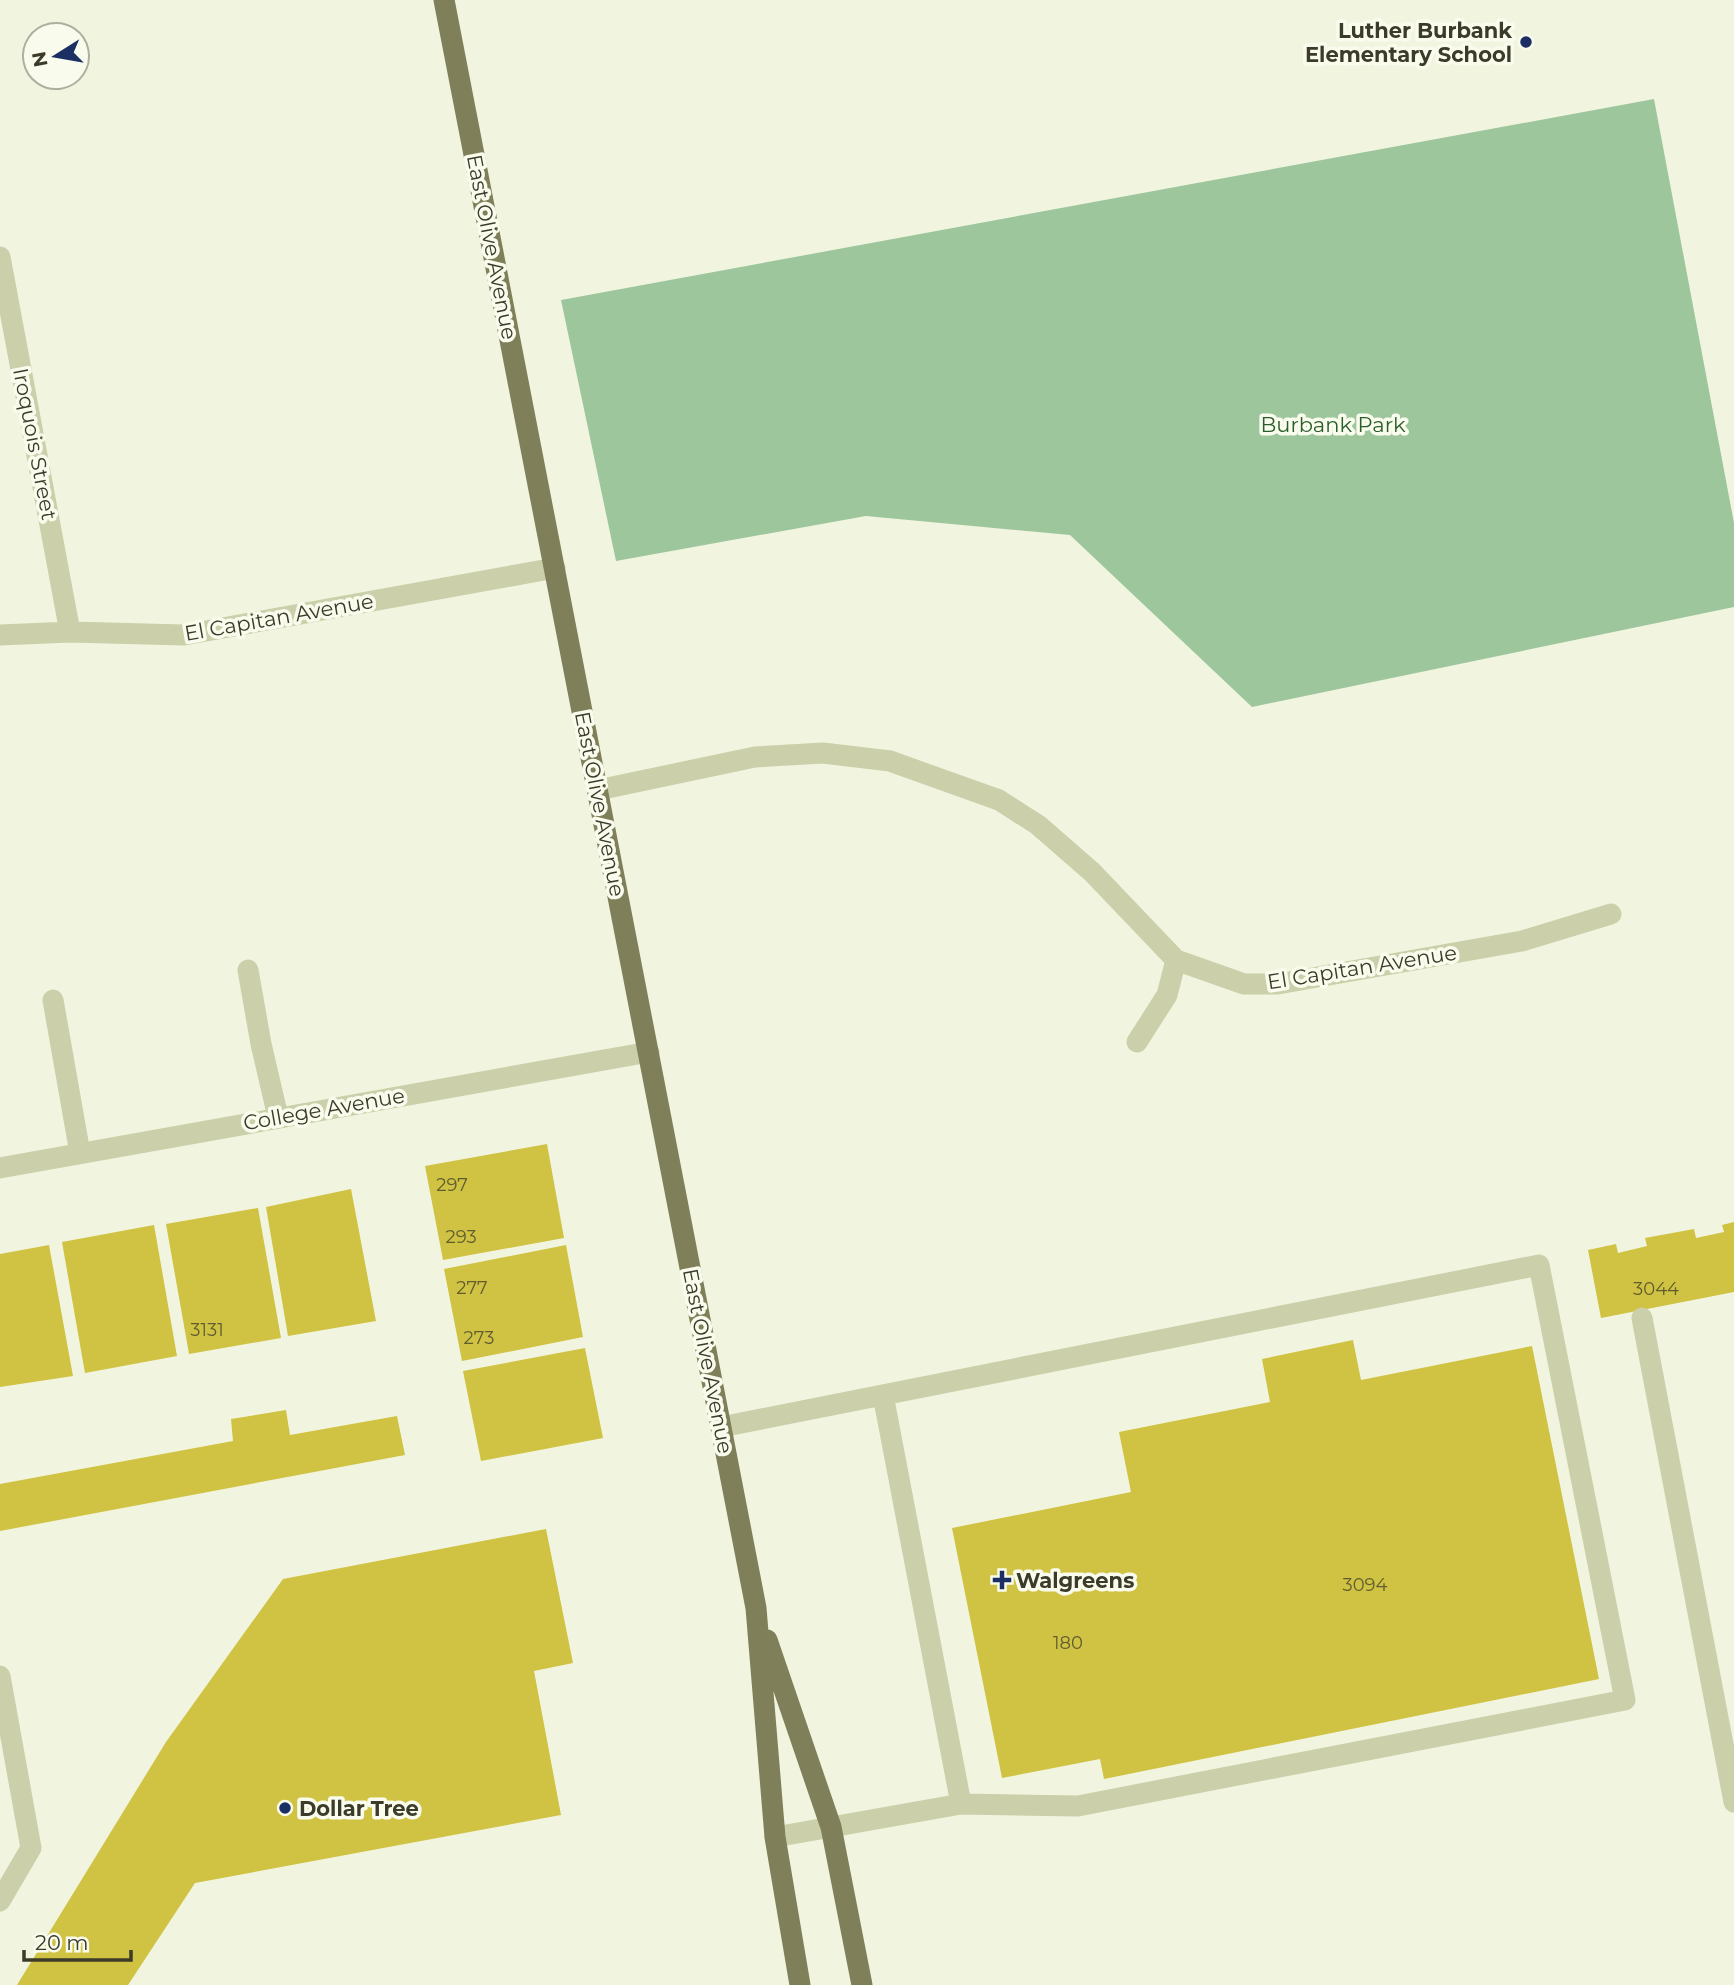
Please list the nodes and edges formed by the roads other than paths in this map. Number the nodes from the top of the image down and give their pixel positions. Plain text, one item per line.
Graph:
1 (444, 0) edge
2 (0, 257) edge
3 (555, 568) junction
4 (70, 632) junction
5 (0, 635) edge
6 (598, 790) junction
7 (1611, 914) dead end
8 (1176, 960) junction
9 (248, 970) dead end
10 (53, 1000) dead end
11 (1137, 1042) dead end
12 (649, 1052) junction
13 (278, 1117) junction
14 (80, 1153) junction
15 (0, 1168) edge
16 (1642, 1318) dead end
17 (883, 1395) junction
18 (721, 1427) junction
19 (756, 1608) junction
20 (0, 1676) edge
21 (1734, 1802) edge
22 (961, 1804) junction
23 (831, 1827) junction
24 (775, 1837) junction
25 (0, 1901) edge
26 (800, 1985) edge
27 (862, 1985) edge

1 - 3 main road, East Olive Avenue
2 - 4 street, Iroquois Street
3 - 4 street, El Capitan Avenue
3 - 6 main road, East Olive Avenue
4 - 5 street, El Capitan Avenue
6 - 8 street, El Capitan Avenue
6 - 12 main road, East Olive Avenue
7 - 8 street, El Capitan Avenue
8 - 11 street
9 - 13 street
10 - 14 street
12 - 13 street, College Avenue
12 - 18 main road, East Olive Avenue
13 - 14 street, College Avenue
14 - 15 street, College Avenue
16 - 21 street
17 - 18 street
17 - 22 street
17 - 22 street
18 - 19 main road, East Olive Avenue
19 - 23 main road, East Olive Avenue
19 - 24 main road, East Olive Avenue
20 - 25 street
22 - 23 street
23 - 24 street
23 - 27 main road, East Olive Avenue
24 - 26 main road, East Olive Avenue

